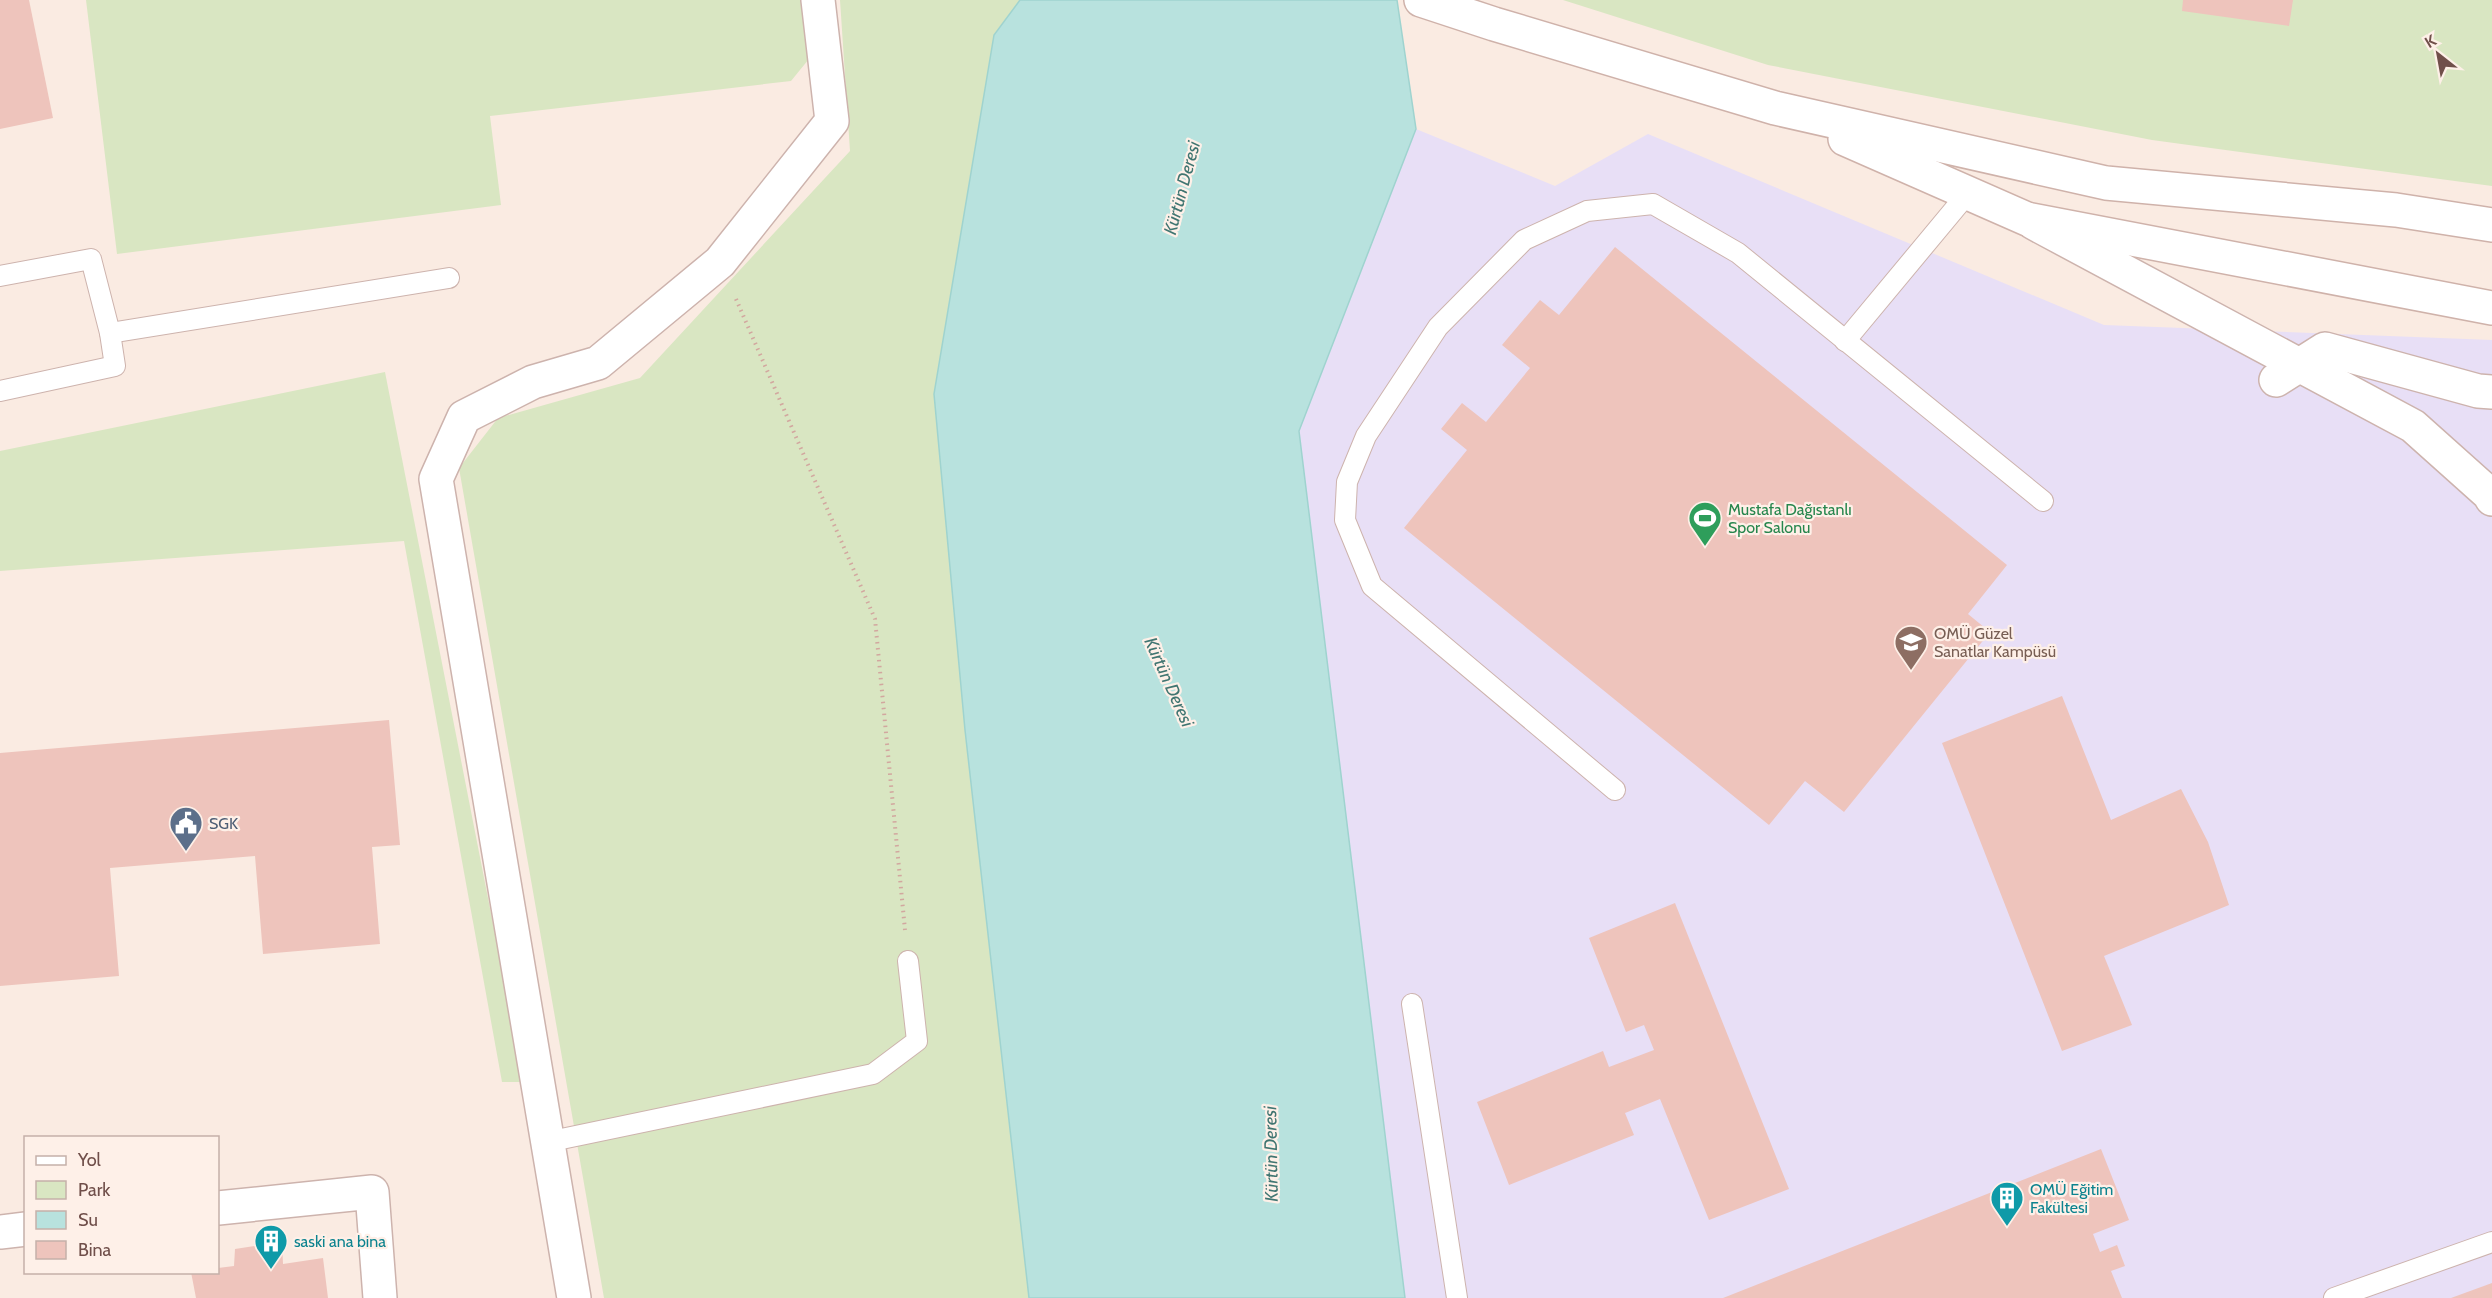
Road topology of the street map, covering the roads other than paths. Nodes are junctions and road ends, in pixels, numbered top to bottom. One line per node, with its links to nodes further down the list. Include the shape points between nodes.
1 (818, 0): 20 (street, via 832,120 720,262 598,363 533,382 464,417 436,479)
2 (1421, 0): 3 (street)
3 (1775, 108): 4 (street); 6 (street, via 2106,183 2396,210)
4 (1968, 194): 5 (street); 11 (lane)
5 (2027, 219): 9 (street); 12 (street)
6 (2492, 225)
7 (0, 276): 10 (lane, via 91,259)
8 (449, 278): 10 (lane)
9 (2492, 308)
10 (110, 333): 13 (lane, via 115,366)
11 (1845, 341): 16 (lane); 17 (lane, via 1738,253 1653,204 1587,212 1524,240 1438,327 1366,436 1347,482 1345,520 1372,586)
12 (2288, 373): 14 (street, via 2325,350); 15 (street, via 2413,426)
13 (0, 392)
14 (2492, 392)
15 (2492, 499)
16 (2043, 501)
17 (1615, 790)
18 (908, 961): 20 (lane, via 917,1041 873,1074)
19 (1412, 1004): 27 (lane)
20 (547, 1142): 26 (street)
21 (219, 1208): 25 (street, via 372,1192)
22 (24, 1229): 23 (street)
23 (0, 1232)
24 (2492, 1242): 28 (lane)
25 (380, 1298)
26 (574, 1298)
27 (1457, 1298)
28 (2334, 1298)

